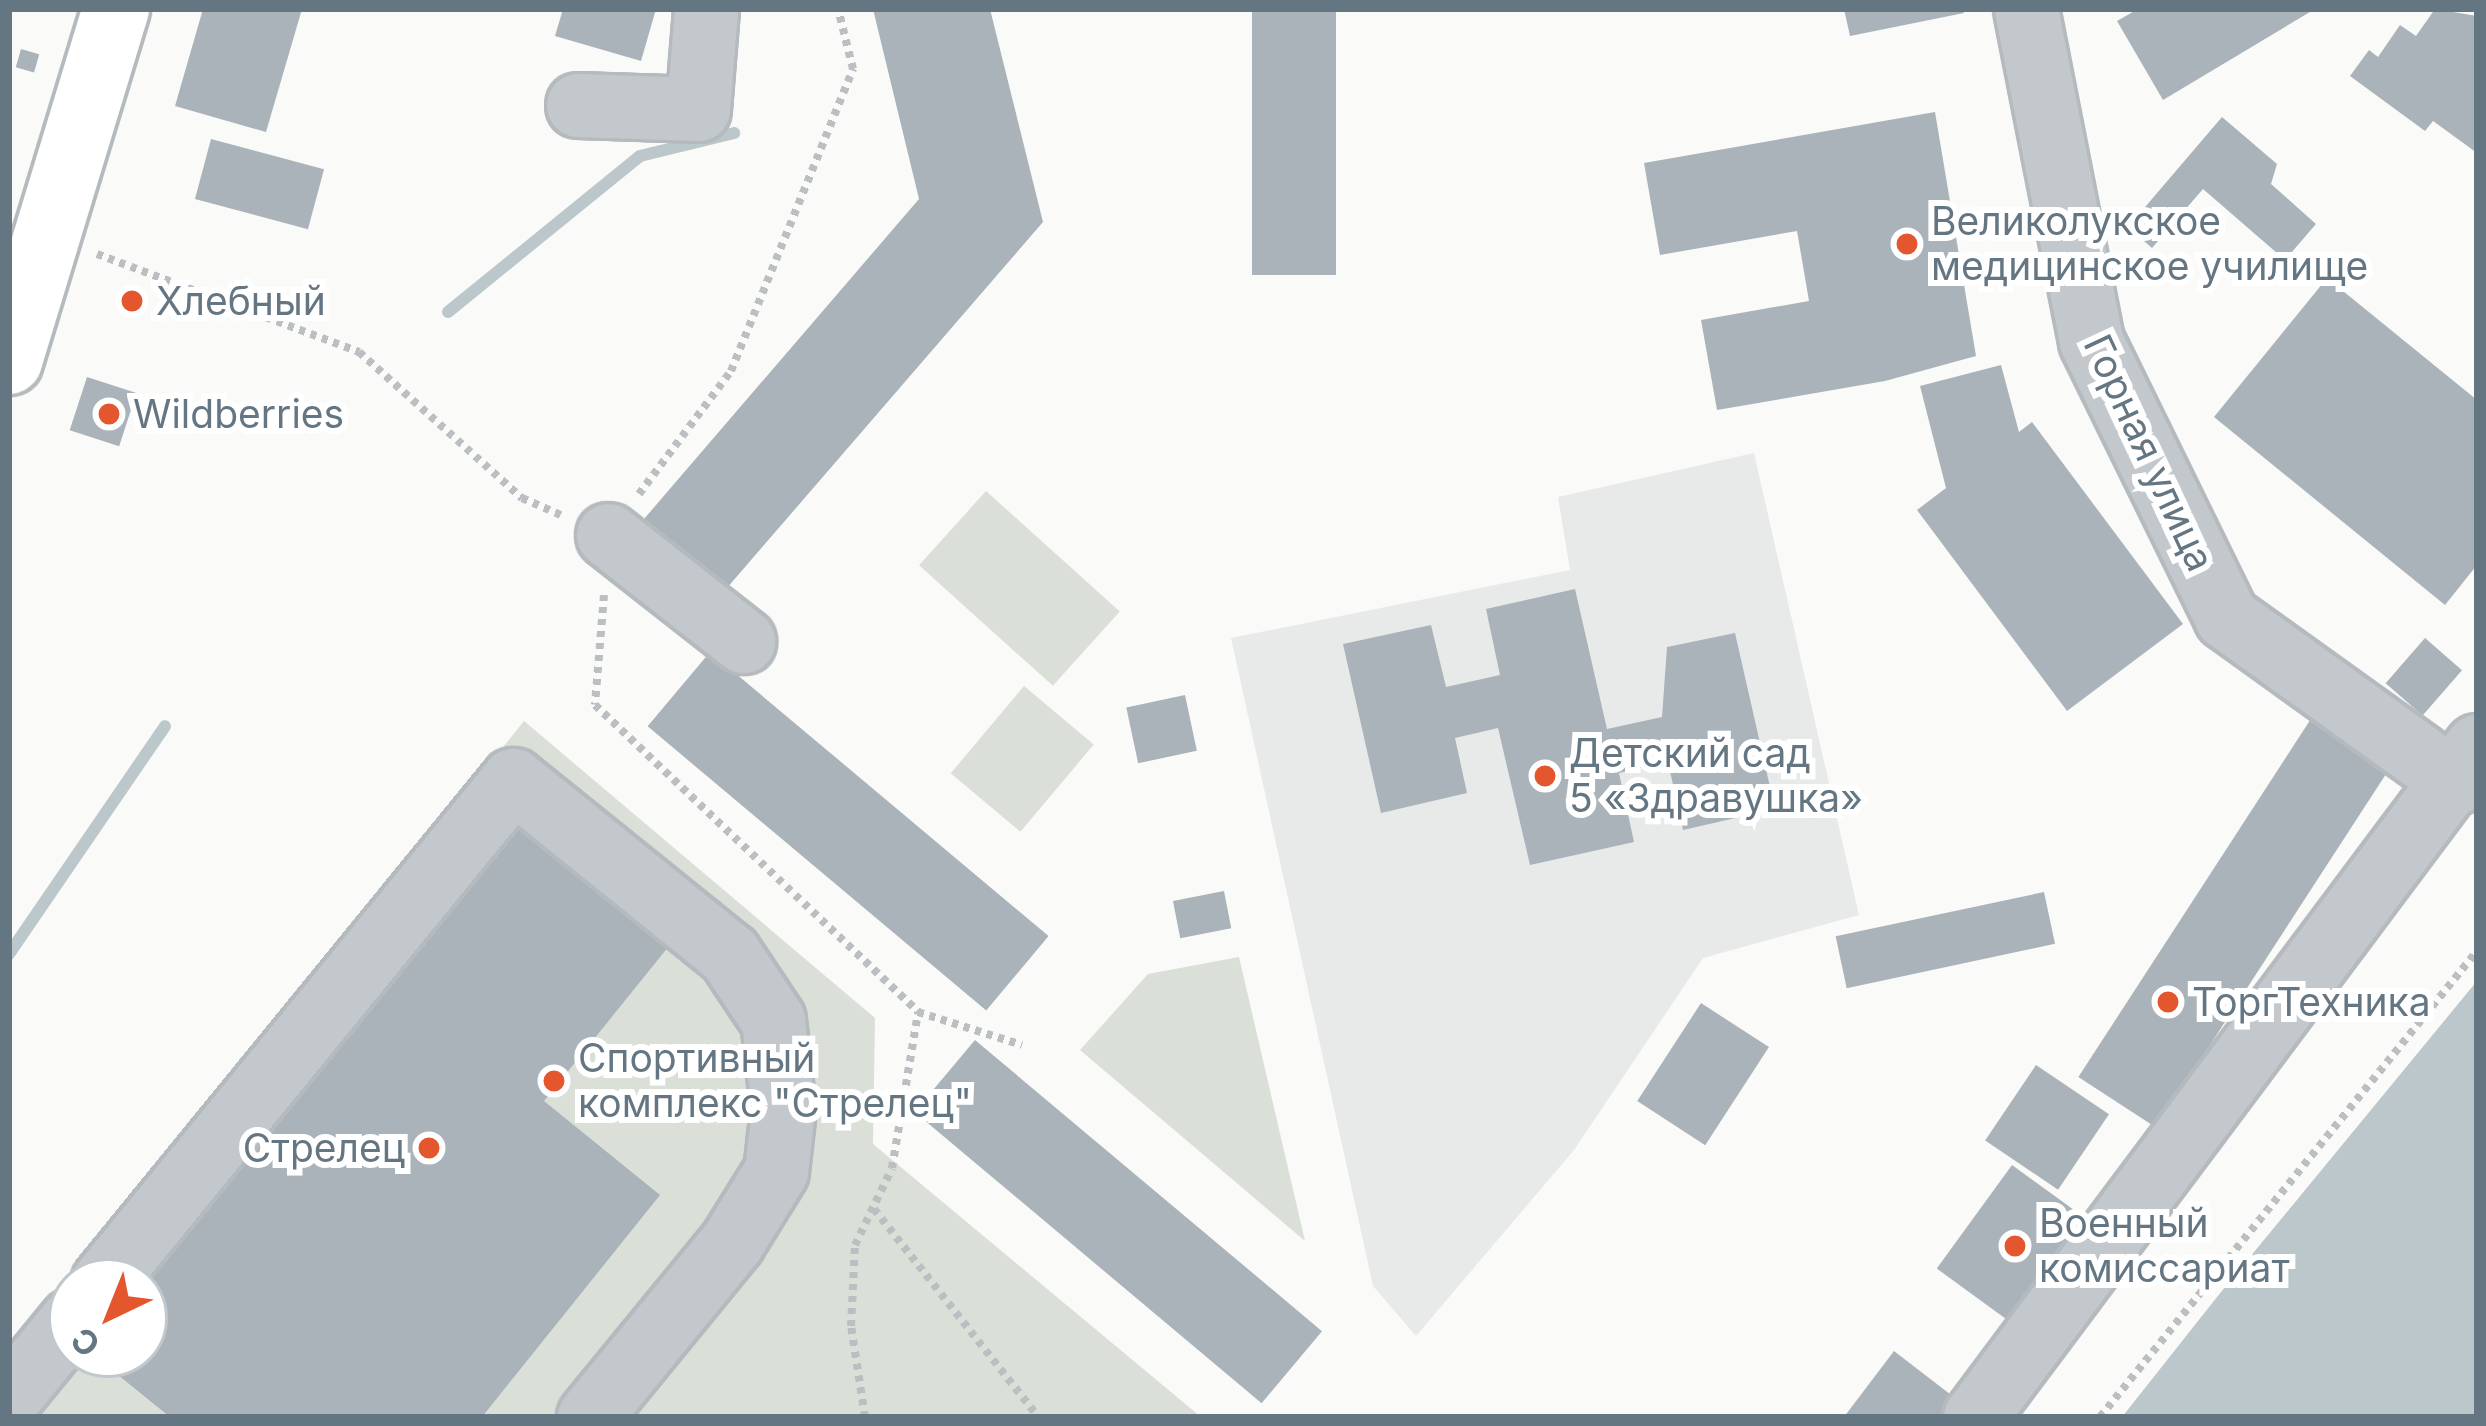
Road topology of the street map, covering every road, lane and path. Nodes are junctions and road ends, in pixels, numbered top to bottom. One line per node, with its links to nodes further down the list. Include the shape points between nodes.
1 (116, 9): 7 (main road)
2 (706, 9): 5 (street, via 698,109)
3 (838, 9): 8 (path, via 854,69 731,371)
4 (2026, 9): 10 (street, Горная улица, via 2091,340 2226,617)
5 (578, 105)
6 (82, 248): 8 (path, via 359,352 522,499)
7 (9, 361)
8 (608, 535): 9 (street); 12 (path, via 595,705)
9 (743, 641)
10 (2467, 764): 23 (street)
11 (2477, 951): 24 (path)
12 (918, 1012): 13 (path); 14 (path, via 892,1168)
13 (1022, 1045)
14 (874, 1209): 21 (path, via 856,1245 851,1326); 22 (path)
15 (123, 1258): 20 (street, via 514,781 729,954 772,1020 778,1065 776,1171 732,1241)
16 (48, 1349): 17 (street)
17 (9, 1397)
18 (9, 1408): 19 (street)
19 (20, 1417)
20 (589, 1417)
21 (865, 1417)
22 (1038, 1417)
23 (1976, 1417)
24 (2099, 1417)

